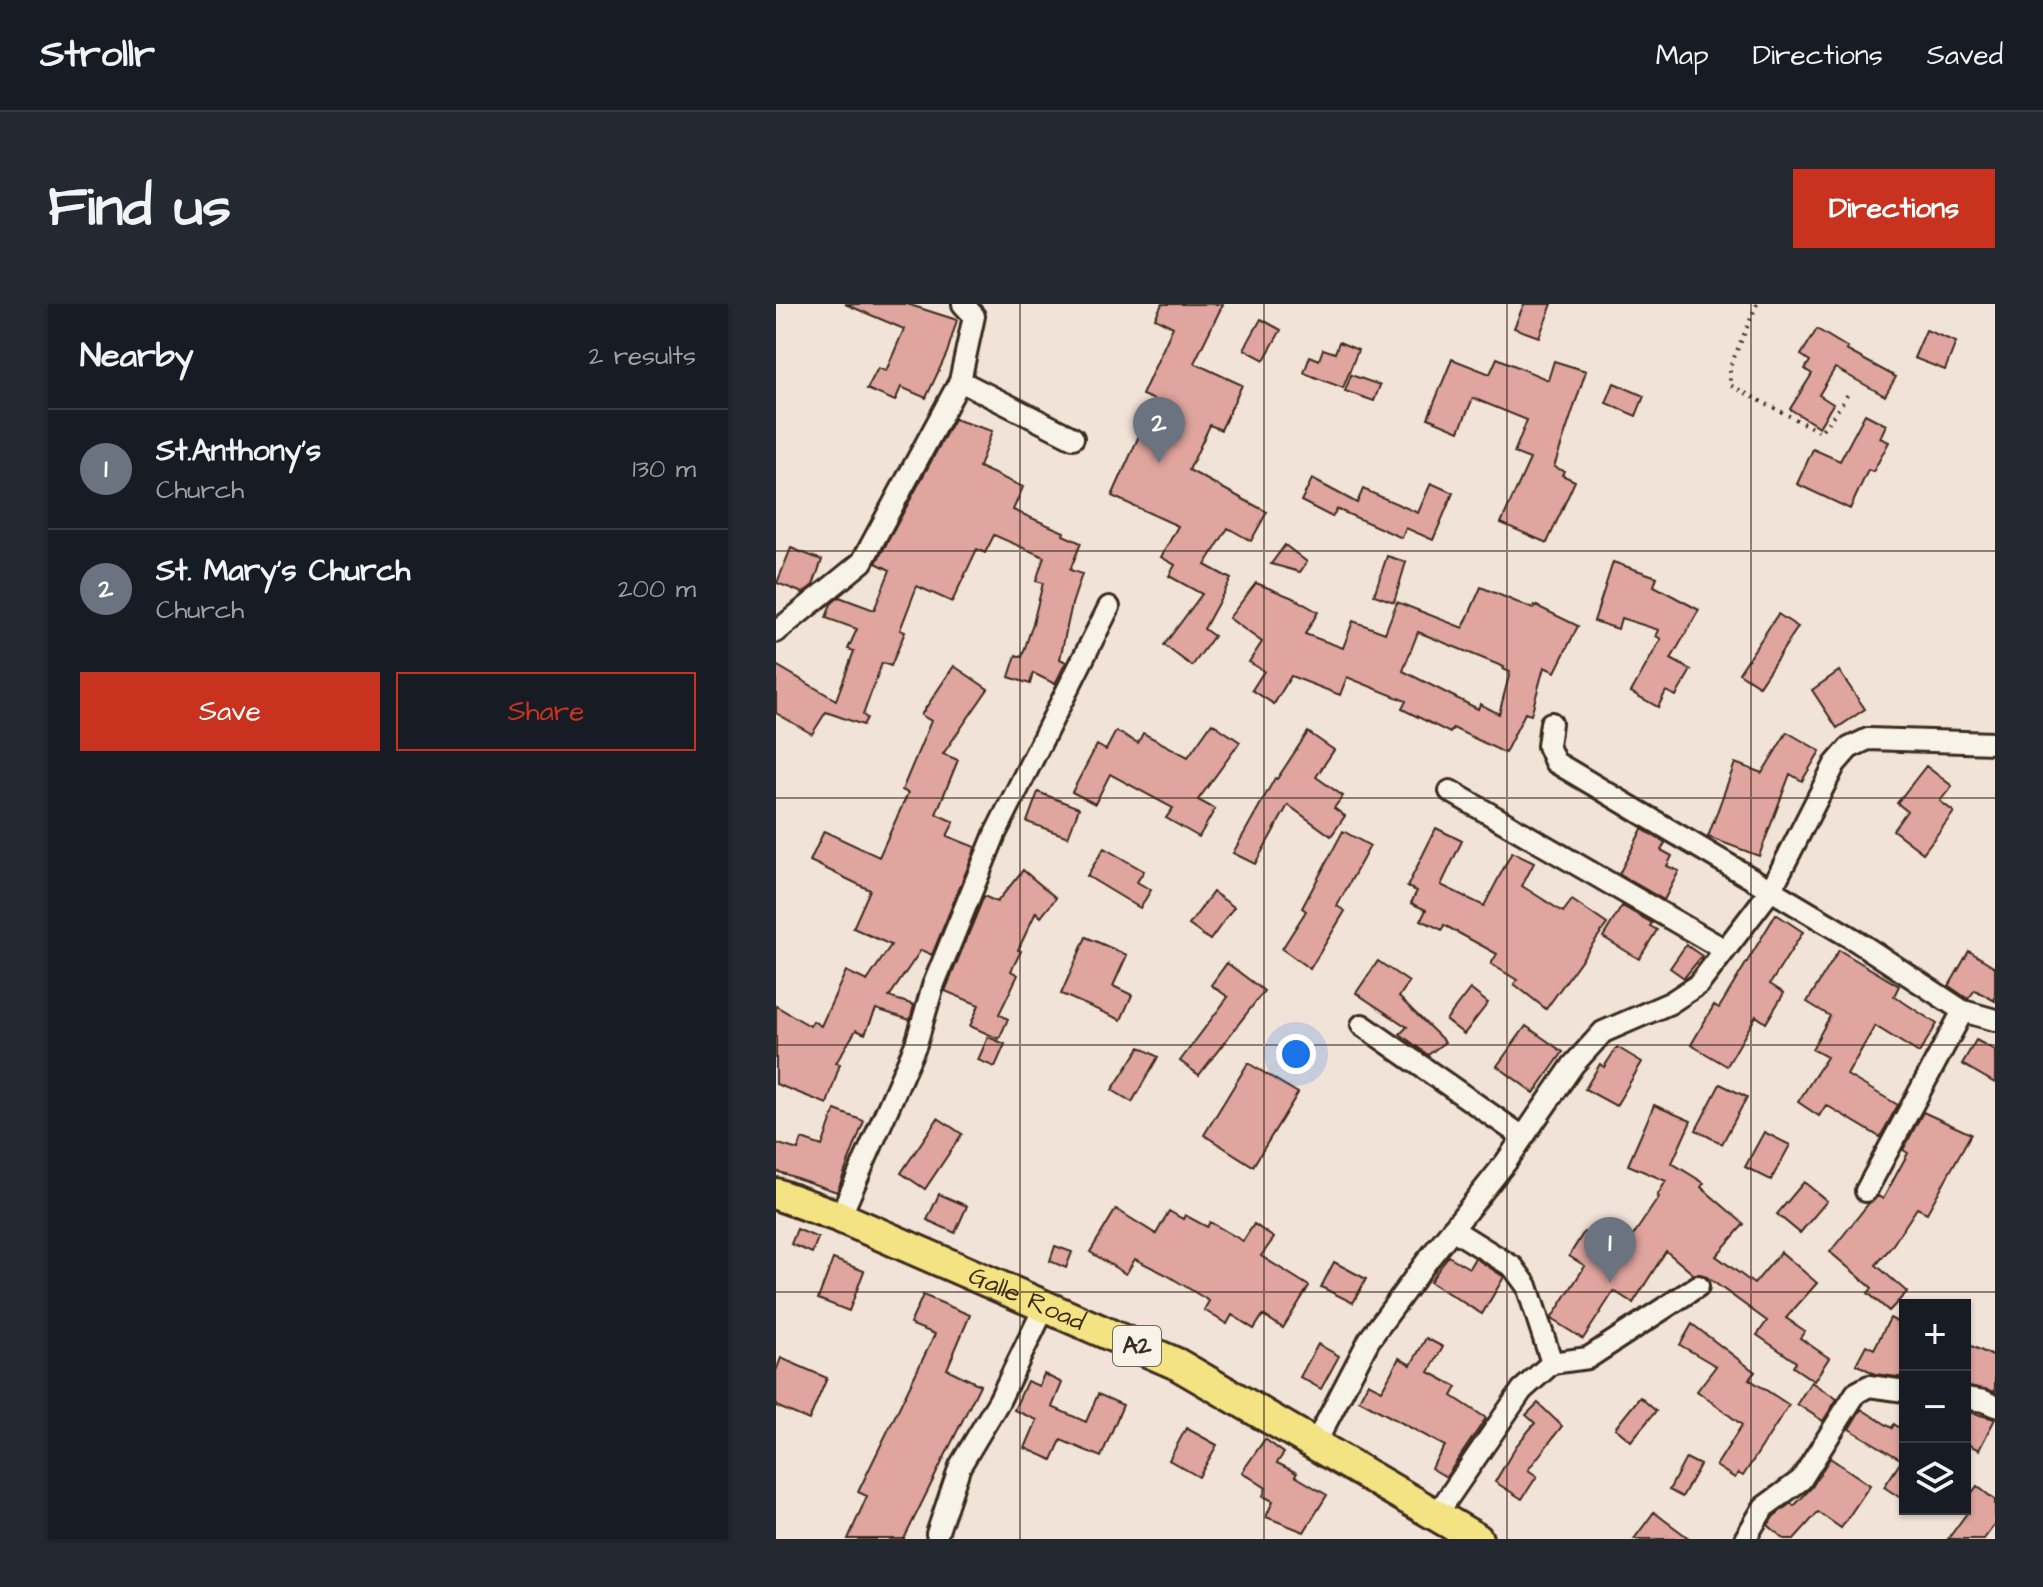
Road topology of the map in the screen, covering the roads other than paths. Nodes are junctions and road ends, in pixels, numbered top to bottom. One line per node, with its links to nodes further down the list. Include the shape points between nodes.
1 (963, 304): 2 (street, via 974,316)
2 (960, 381): 3 (street); 5 (street, via 862,562)
3 (1073, 438)
4 (1109, 607): 17 (street, via 995,834 933,986 916,1044)
5 (776, 632)
6 (1551, 723): 9 (street, via 1548,746 1555,762)
7 (1995, 743): 9 (street, via 1868,739 1849,748 1835,764)
8 (1450, 791): 10 (street)
9 (1771, 890): 10 (street); 11 (street)
10 (1725, 950): 14 (street, via 1699,984 1670,1003 1603,1032)
11 (1963, 1011): 12 (street); 15 (street)
12 (1995, 1020)
13 (1362, 1025): 14 (street)
14 (1523, 1137): 18 (street)
15 (1866, 1191)
16 (776, 1194): 17 (highway, Galle Road / A2)
17 (840, 1217): 20 (highway, Galle Road / A2)
18 (1452, 1229): 21 (street, via 1513,1267 1527,1286); 25 (street, via 1369,1340)
19 (1698, 1286): 21 (street, via 1588,1358)
20 (1045, 1306): 25 (highway, Galle Road / A2, via 1177,1364); 27 (street, via 960,1466)
21 (1552, 1363): 26 (street, via 1522,1390)
22 (1899, 1390): 29 (street, via 1869,1386 1856,1393 1801,1480 1764,1507)
23 (1971, 1399): 24 (street)
24 (1995, 1406)
25 (1315, 1444): 26 (highway, Galle Road / A2)
26 (1437, 1514): 28 (highway, Galle Road / A2)
27 (937, 1534)
28 (1477, 1539)
29 (1745, 1539)

